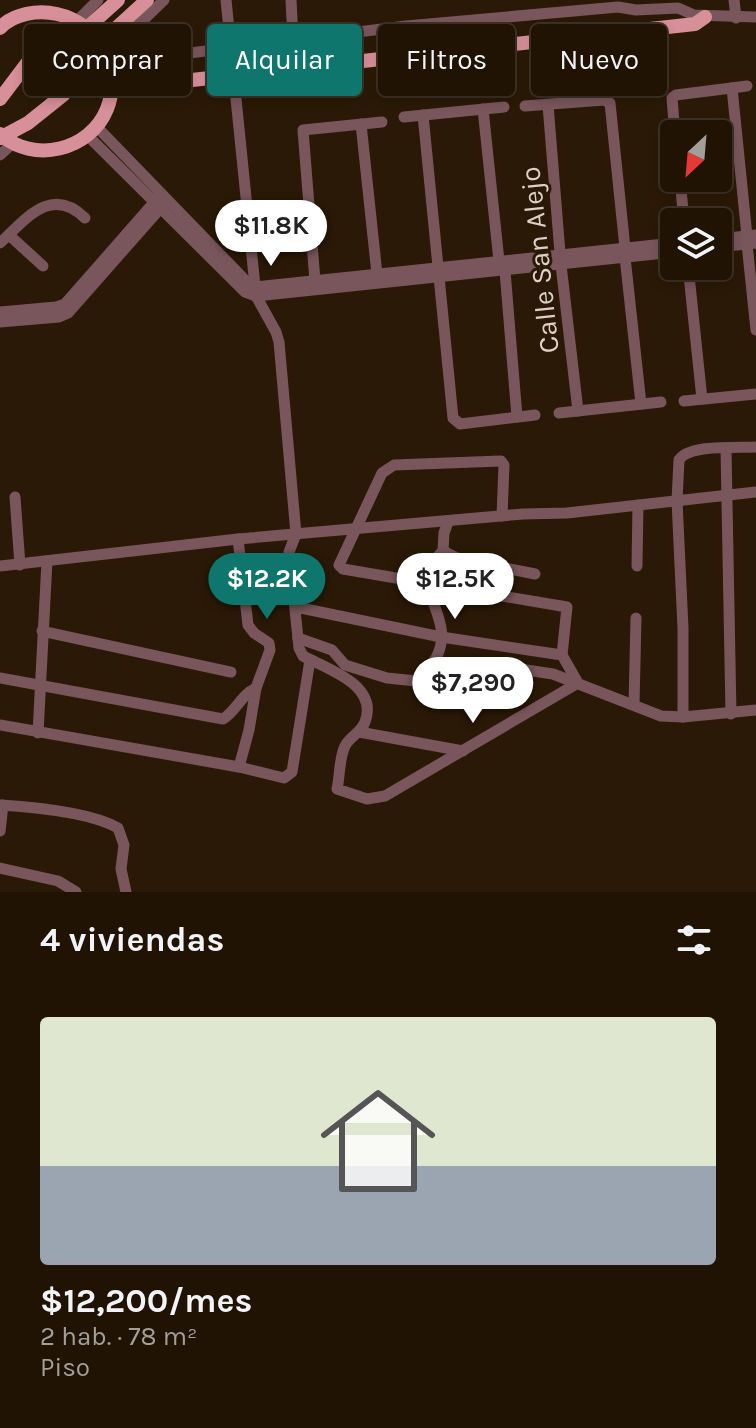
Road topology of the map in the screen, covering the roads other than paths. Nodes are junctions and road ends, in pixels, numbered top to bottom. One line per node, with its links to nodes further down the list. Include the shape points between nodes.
1 (98, 0): 11 (street)
2 (118, 0): 11 (main road)
3 (147, 0): 12 (main road)
4 (164, 0): 13 (street)
5 (226, 0): 14 (street)
6 (291, 0): 15 (street)
7 (734, 0): 9 (street)
8 (756, 17): 9 (street)
9 (736, 18): 10 (street)
10 (698, 19): 17 (street, via 678,8 618,7); 18 (main road)
11 (82, 24): 16 (main road, via 40,11)
12 (128, 24)
13 (138, 24)
14 (229, 24)
15 (292, 24)
16 (0, 28)
17 (362, 31)
18 (362, 57)
19 (24, 67): 25 (main road)
20 (747, 86): 21 (street)
21 (732, 88): 32 (street, via 676,95); 41 (street)
22 (62, 96): 36 (main road)
23 (109, 96): 35 (main road, via 106,111)
24 (237, 96): 53 (street)
25 (0, 99)
26 (548, 105): 27 (street); 45 (street, via 610,103); 46 (street, Calle San Alejo)
27 (525, 106)
28 (504, 107): 29 (street)
29 (483, 109): 30 (street); 48 (street)
30 (423, 115): 31 (street); 49 (street)
31 (404, 117)
32 (674, 120)
33 (382, 122): 34 (street)
34 (361, 124): 50 (street); 52 (street, via 306,128 302,134)
35 (92, 130): 36 (main road, via 68,147 48,152); 38 (street)
36 (4, 138): 37 (street)
37 (0, 155)
38 (161, 201): 53 (street, via 245,292); 54 (street, via 65,304); 55 (street, via 68,313)
39 (85, 218): 40 (street, via 65,204 45,207 29,214)
40 (4, 239): 47 (street)
41 (752, 239): 42 (street); 56 (street)
42 (732, 244)
43 (660, 246): 45 (street)
44 (660, 252): 45 (street)
45 (625, 253): 46 (street); 61 (street)
46 (561, 260): 48 (street); 62 (street, Calle San Alejo)
47 (43, 266)
48 (502, 266): 49 (street); 65 (street)
49 (439, 272): 50 (street); 53 (street); 65 (street, via 453,418 456,423)
50 (377, 274): 52 (street)
51 (689, 280): 58 (street)
52 (315, 281): 53 (street)
53 (255, 292): 76 (street, via 279,342)
54 (0, 312)
55 (0, 322)
56 (756, 330)
57 (756, 394): 58 (street)
58 (702, 399): 59 (street)
59 (684, 401)
60 (661, 402): 61 (street)
61 (641, 404): 62 (street)
62 (578, 411): 63 (street)
63 (559, 413)
64 (535, 415): 65 (street)
65 (517, 417)
66 (756, 447): 67 (street)
67 (726, 449): 69 (street); 71 (street, via 682,455)
68 (756, 492): 69 (street)
69 (728, 494): 71 (street); 100 (street)
70 (15, 497): 80 (street)
71 (677, 501): 72 (street); 101 (street)
72 (638, 505): 73 (street); 82 (street)
73 (502, 516): 74 (street); 75 (street, via 501,461 394,465 382,473)
74 (448, 522): 75 (street); 78 (street)
75 (355, 529): 76 (street); 84 (street, via 339,567)
76 (296, 534): 77 (street); 85 (street, via 289,552)
77 (238, 539): 79 (street); 97 (street, via 248,625 269,646)
78 (443, 551): 83 (street); 84 (street, via 430,569)
79 (47, 561): 80 (street); 87 (street)
80 (20, 565): 81 (street)
81 (0, 566)
82 (637, 566)
83 (535, 574)
84 (429, 585): 88 (street, via 442,622); 90 (street, via 567,607)
85 (296, 607): 88 (street); 89 (street)
86 (636, 618): 98 (street)
87 (42, 631): 92 (street); 96 (street)
88 (441, 637): 90 (street); 94 (street, via 438,655)
89 (298, 638): 91 (street, via 300,652); 94 (street, via 332,650 351,668)
90 (562, 655): 95 (street)
91 (310, 660): 103 (street, via 361,688 367,718); 106 (street, via 292,772 279,778)
92 (231, 672)
93 (0, 678): 96 (street)
94 (415, 681): 95 (street, via 475,687 535,670)
95 (578, 683): 98 (street); 105 (street)
96 (41, 685): 97 (street, via 223,719); 104 (street)
97 (256, 688): 106 (street)
98 (634, 705): 101 (street, via 661,716)
99 (756, 710): 100 (street)
100 (731, 714): 101 (street)
101 (683, 717)
102 (0, 725): 104 (street)
103 (359, 732): 105 (street); 105 (street, via 346,744 337,789 367,799 385,796)
104 (38, 733): 106 (street)
105 (463, 751)
106 (239, 767)
107 (1, 805): 108 (street); 111 (street, via 32,806 118,828)
108 (0, 831)
109 (0, 868): 110 (street, via 58,881)
110 (76, 892)
111 (126, 892)

